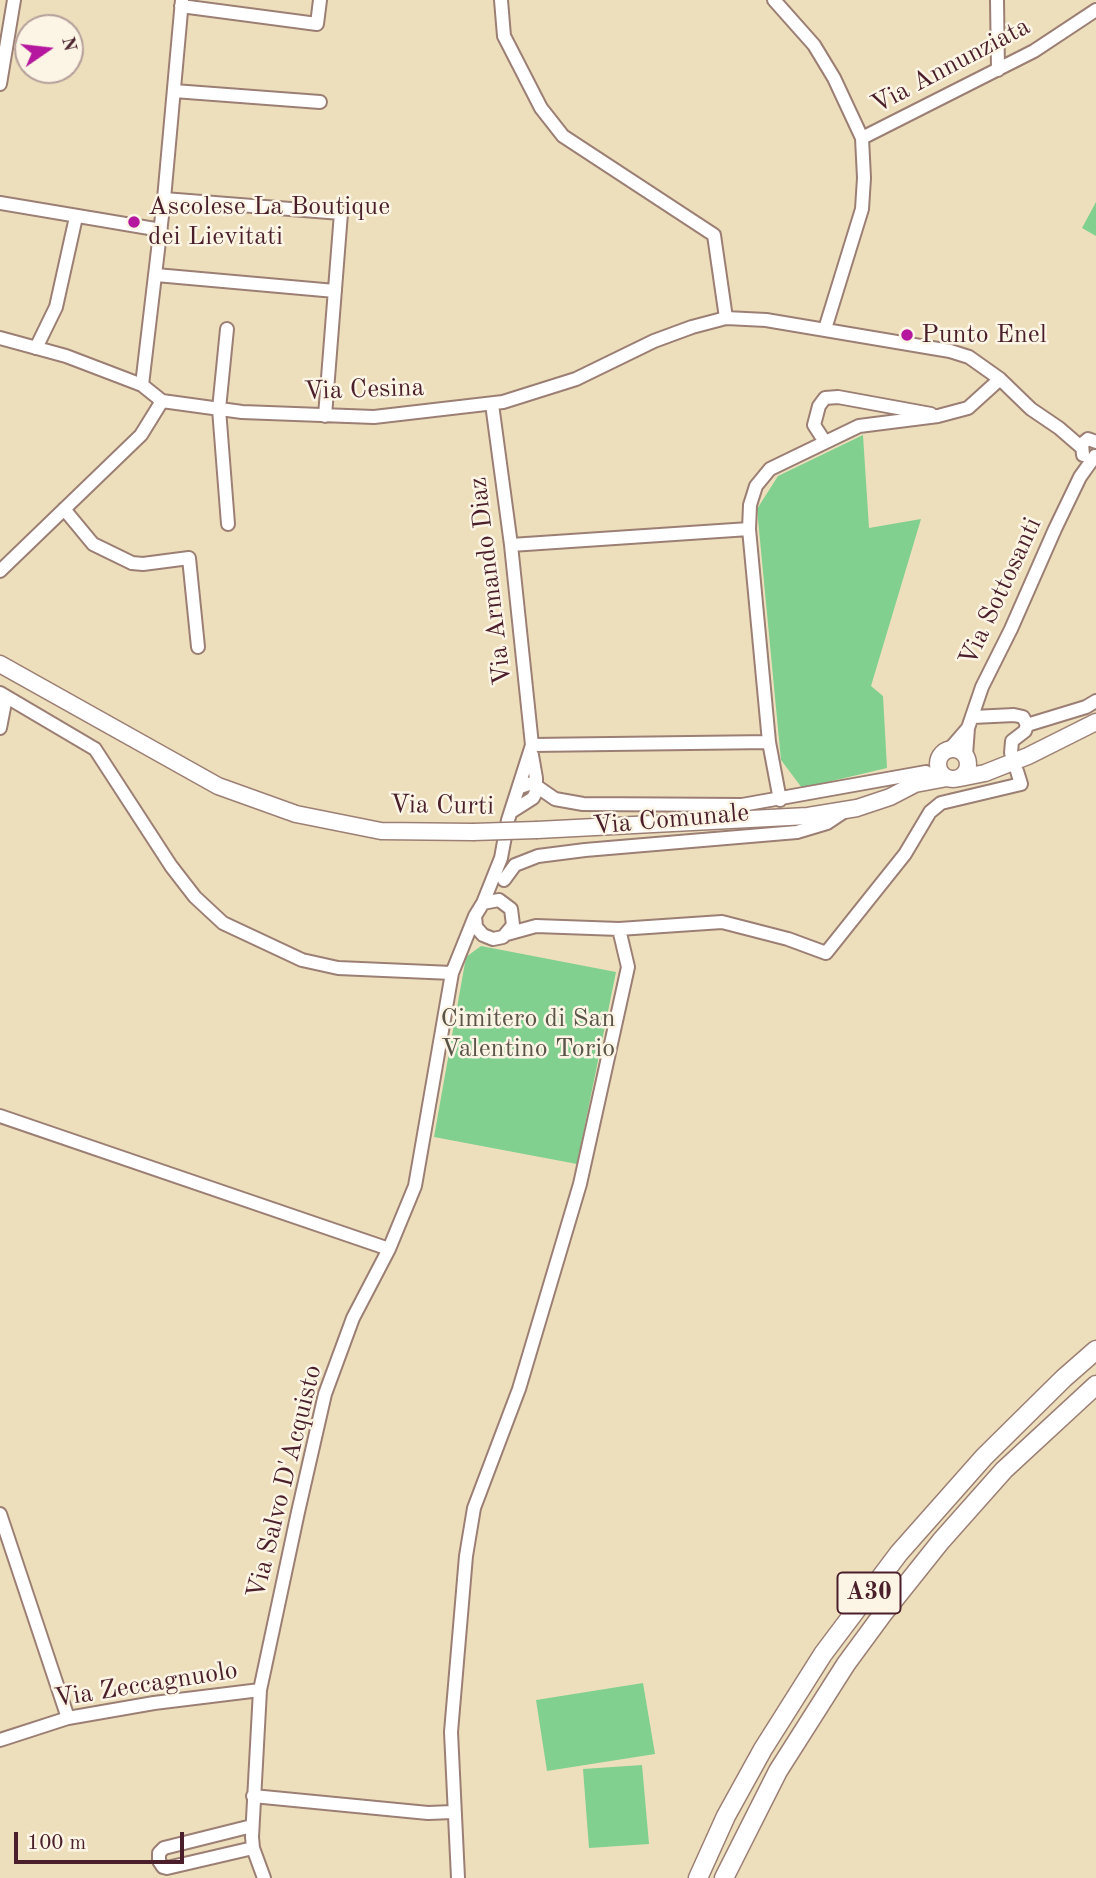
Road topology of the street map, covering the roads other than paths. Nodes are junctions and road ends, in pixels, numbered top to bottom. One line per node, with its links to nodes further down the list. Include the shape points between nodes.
1 (14, 0): 11 (street)
2 (246, 0): 9 (street)
3 (320, 0): 9 (street, via 317,24)
4 (501, 0): 21 (street, via 504,36 541,108 563,135 714,236)
5 (774, 0): 14 (street, via 814,45)
6 (996, 0): 10 (street)
7 (182, 3): 9 (street); 12 (street)
8 (1096, 10): 10 (street, Via Annunziata)
9 (244, 15)
10 (998, 70): 14 (street, Via Annunziata)
11 (0, 84)
12 (174, 91): 13 (street); 15 (street)
13 (320, 102)
14 (862, 138): 23 (street, via 862,209)
15 (164, 200): 18 (street); 20 (street, via 341,212)
16 (0, 202): 17 (street)
17 (76, 217): 18 (street); 25 (street, via 56,307)
18 (160, 230): 19 (street)
19 (156, 275): 20 (street); 27 (street)
20 (335, 291): 31 (street)
21 (726, 318): 23 (street, Via Cesina); 29 (street, Via Cesina, via 677,332 576,379)
22 (227, 329): 30 (street)
23 (825, 329): 26 (street, Via Cesina, via 950,351 969,357)
24 (0, 338): 25 (street)
25 (36, 348): 27 (street)
26 (1000, 379): 32 (street, via 968,408); 34 (street, Via Cesina, via 1031,409)
27 (142, 385): 28 (street)
28 (162, 401): 30 (street, Via Cesina); 37 (street, via 141,435)
29 (492, 404): 31 (street, Via Cesina, via 374,417); 40 (street, Via Armando Diaz)
30 (219, 409): 31 (street, Via Cesina); 38 (street)
31 (325, 415)
32 (938, 415): 33 (street, via 859,426); 33 (street, via 825,398 814,425)
33 (825, 442): 39 (street, via 770,469 756,486)
34 (1089, 443): 35 (street, Via Cesina, via 1087,457); 36 (street, Via Sottosanti)
35 (1096, 456): 36 (street, Via Sottosanti)
36 (1080, 477): 46 (street, Via Sottosanti)
37 (64, 509): 41 (street); 42 (street, via 93,544 132,563 189,558)
38 (229, 524)
39 (750, 528): 40 (street); 50 (street)
40 (512, 545): 51 (street, Via Armando Diaz)
41 (0, 571)
42 (198, 647)
43 (0, 664): 62 (main road, Via Curti, bridge, via 218,786 296,814 381,831 537,830 757,820)
44 (3, 695): 49 (street); 74 (street, via 95,749 171,866 223,923 302,960 338,968)
45 (1096, 701): 48 (street)
46 (970, 722): 48 (street, via 1014,715); 53 (street, Via Sottosanti); 54 (street, Via Sottosanti)
47 (1096, 722): 55 (main road, Via Curti)
48 (1027, 724): 52 (street, via 1012,741)
49 (0, 728)
50 (769, 742): 51 (street); 61 (street)
51 (531, 749): 59 (street, Via Armando Diaz); 60 (street, Via Armando Diaz)
52 (1012, 753)
53 (944, 754): 54 (main road, via 958,750); 57 (main road, Via Curti); 58 (main road, via 939,768)
54 (967, 757): 55 (main road); 58 (main road, via 968,768)
55 (994, 769): 58 (main road, Via Curti)
56 (1017, 771): 70 (street, via 1021,785 941,803 930,812 905,854 826,953 722,922)
57 (921, 778): 58 (main road, Via Curti); 61 (street, Via Curti); 62 (main road, Via Curti, via 872,804)
58 (953, 778)
59 (536, 785): 60 (street, Via Curti); 61 (street, Via Curti, via 555,799 605,806 742,805); 63 (street, via 533,798)
60 (520, 787): 63 (street, Via Armando Diaz)
61 (780, 800)
62 (846, 811): 65 (street, Via Comunale, via 827,823 797,832 538,856 515,865)
63 (511, 812): 64 (street, Via Armando Diaz)
64 (501, 858): 65 (street); 66 (street)
65 (504, 880): 67 (street)
66 (483, 903): 67 (street, via 493,899); 68 (street)
67 (511, 910): 69 (street); 71 (street, via 513,925)
68 (475, 916): 72 (street, via 476,927); 73 (street, Via Salvo D'Acquisto)
69 (536, 926): 70 (street); 71 (street)
70 (619, 929): 84 (street, via 628,967 580,1184 519,1390 474,1508 451,1732)
71 (508, 934): 72 (street)
72 (488, 937): 73 (street)
73 (462, 947): 74 (street, Via Salvo D'Acquisto)
74 (452, 973): 76 (street, Via Salvo D'Acquisto, via 415,1185)
75 (0, 1116): 76 (street)
76 (389, 1249): 80 (street, Via Salvo D'Acquisto, via 353,1318 325,1394)
77 (1096, 1350): 89 (highway, A30, via 984,1457 891,1563 823,1654 763,1749)
78 (1096, 1385): 90 (highway, A30, via 1004,1471 882,1615 778,1771)
79 (0, 1514): 81 (street)
80 (260, 1690): 81 (street, Via Zeccagnuolo); 83 (street, Via Salvo D'Acquisto)
81 (68, 1718): 82 (street, Via Zeccagnuolo)
82 (0, 1740)
83 (253, 1796): 84 (street); 85 (street, Via Salvo D'Acquisto)
84 (453, 1812): 88 (street)
85 (252, 1826): 86 (street, Via Salvo D'Acquisto); 86 (street, via 164,1848 159,1861 167,1868)
86 (253, 1849): 87 (street, Via Salvo D'Acquisto)
87 (264, 1878)
88 (458, 1878)
89 (698, 1878)
90 (724, 1878)

